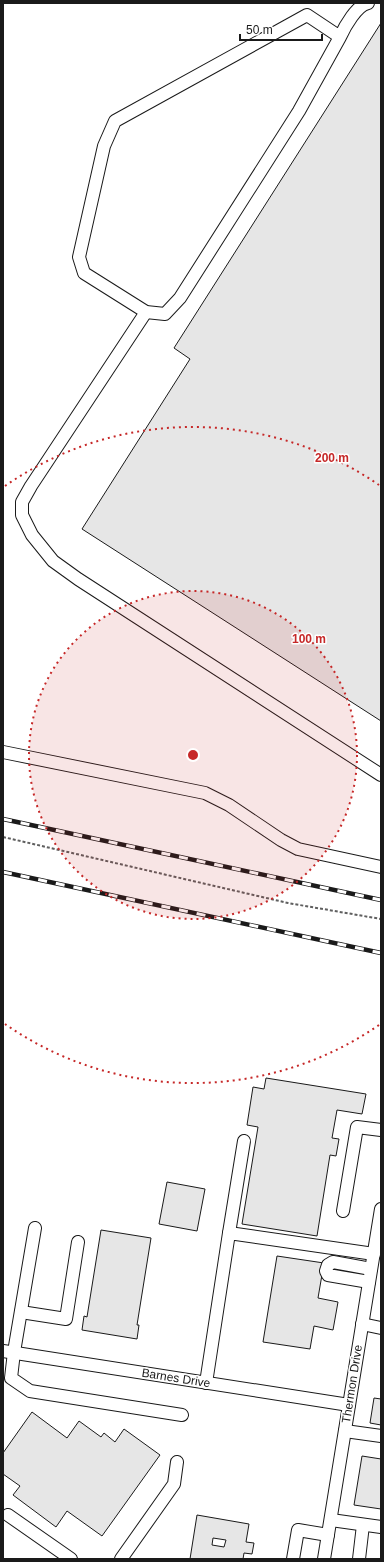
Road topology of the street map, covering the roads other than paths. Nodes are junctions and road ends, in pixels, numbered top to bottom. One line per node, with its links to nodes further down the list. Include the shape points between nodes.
1 (368, 3): 2 (street, via 363,4 346,24)
2 (340, 37): 3 (street, via 299,111 180,298 165,314); 3 (street, via 307,15 115,120 104,146 80,257 84,273)
3 (146, 312): 5 (street, via 31,486 22,502 22,516 32,535 53,561)
4 (3, 752): 6 (street, via 205,793 229,805 298,849)
5 (381, 775)
6 (381, 867)
7 (381, 1130): 10 (street, via 357,1128)
8 (244, 1141): 13 (street)
9 (381, 1208): 12 (street, Thermon Drive)
10 (343, 1211)
11 (35, 1228): 18 (street)
12 (379, 1230): 15 (street, Thermon Drive)
13 (229, 1233): 15 (street); 22 (street)
14 (78, 1242): 18 (street, via 66,1319)
15 (374, 1254): 16 (street, Thermon Drive)
16 (371, 1269): 17 (street, Thermon Drive); 17 (street, via 333,1262 328,1265 326,1271 328,1275)
17 (369, 1282): 19 (street, Thermon Drive)
18 (21, 1312): 21 (street)
19 (362, 1324): 20 (street); 23 (street, Thermon Drive)
20 (381, 1328)
21 (8, 1351): 22 (street, Barnes Drive); 24 (street, via 11,1378 30,1392)
22 (206, 1383): 23 (street, Barnes Drive)
23 (349, 1405): 25 (street, Thermon Drive)
24 (182, 1415)
25 (345, 1431): 26 (street); 29 (street, Thermon Drive)
26 (381, 1436)
27 (177, 1462): 34 (street, via 174,1484)
28 (8, 1515): 33 (street)
29 (331, 1520): 30 (street); 32 (street, Thermon Drive)
30 (363, 1525): 31 (street); 37 (street)
31 (381, 1527)
32 (328, 1535): 35 (street, via 298,1530); 36 (street, Thermon Drive)
33 (71, 1559)
34 (121, 1559)
35 (293, 1559)
36 (324, 1559)
37 (359, 1559)

